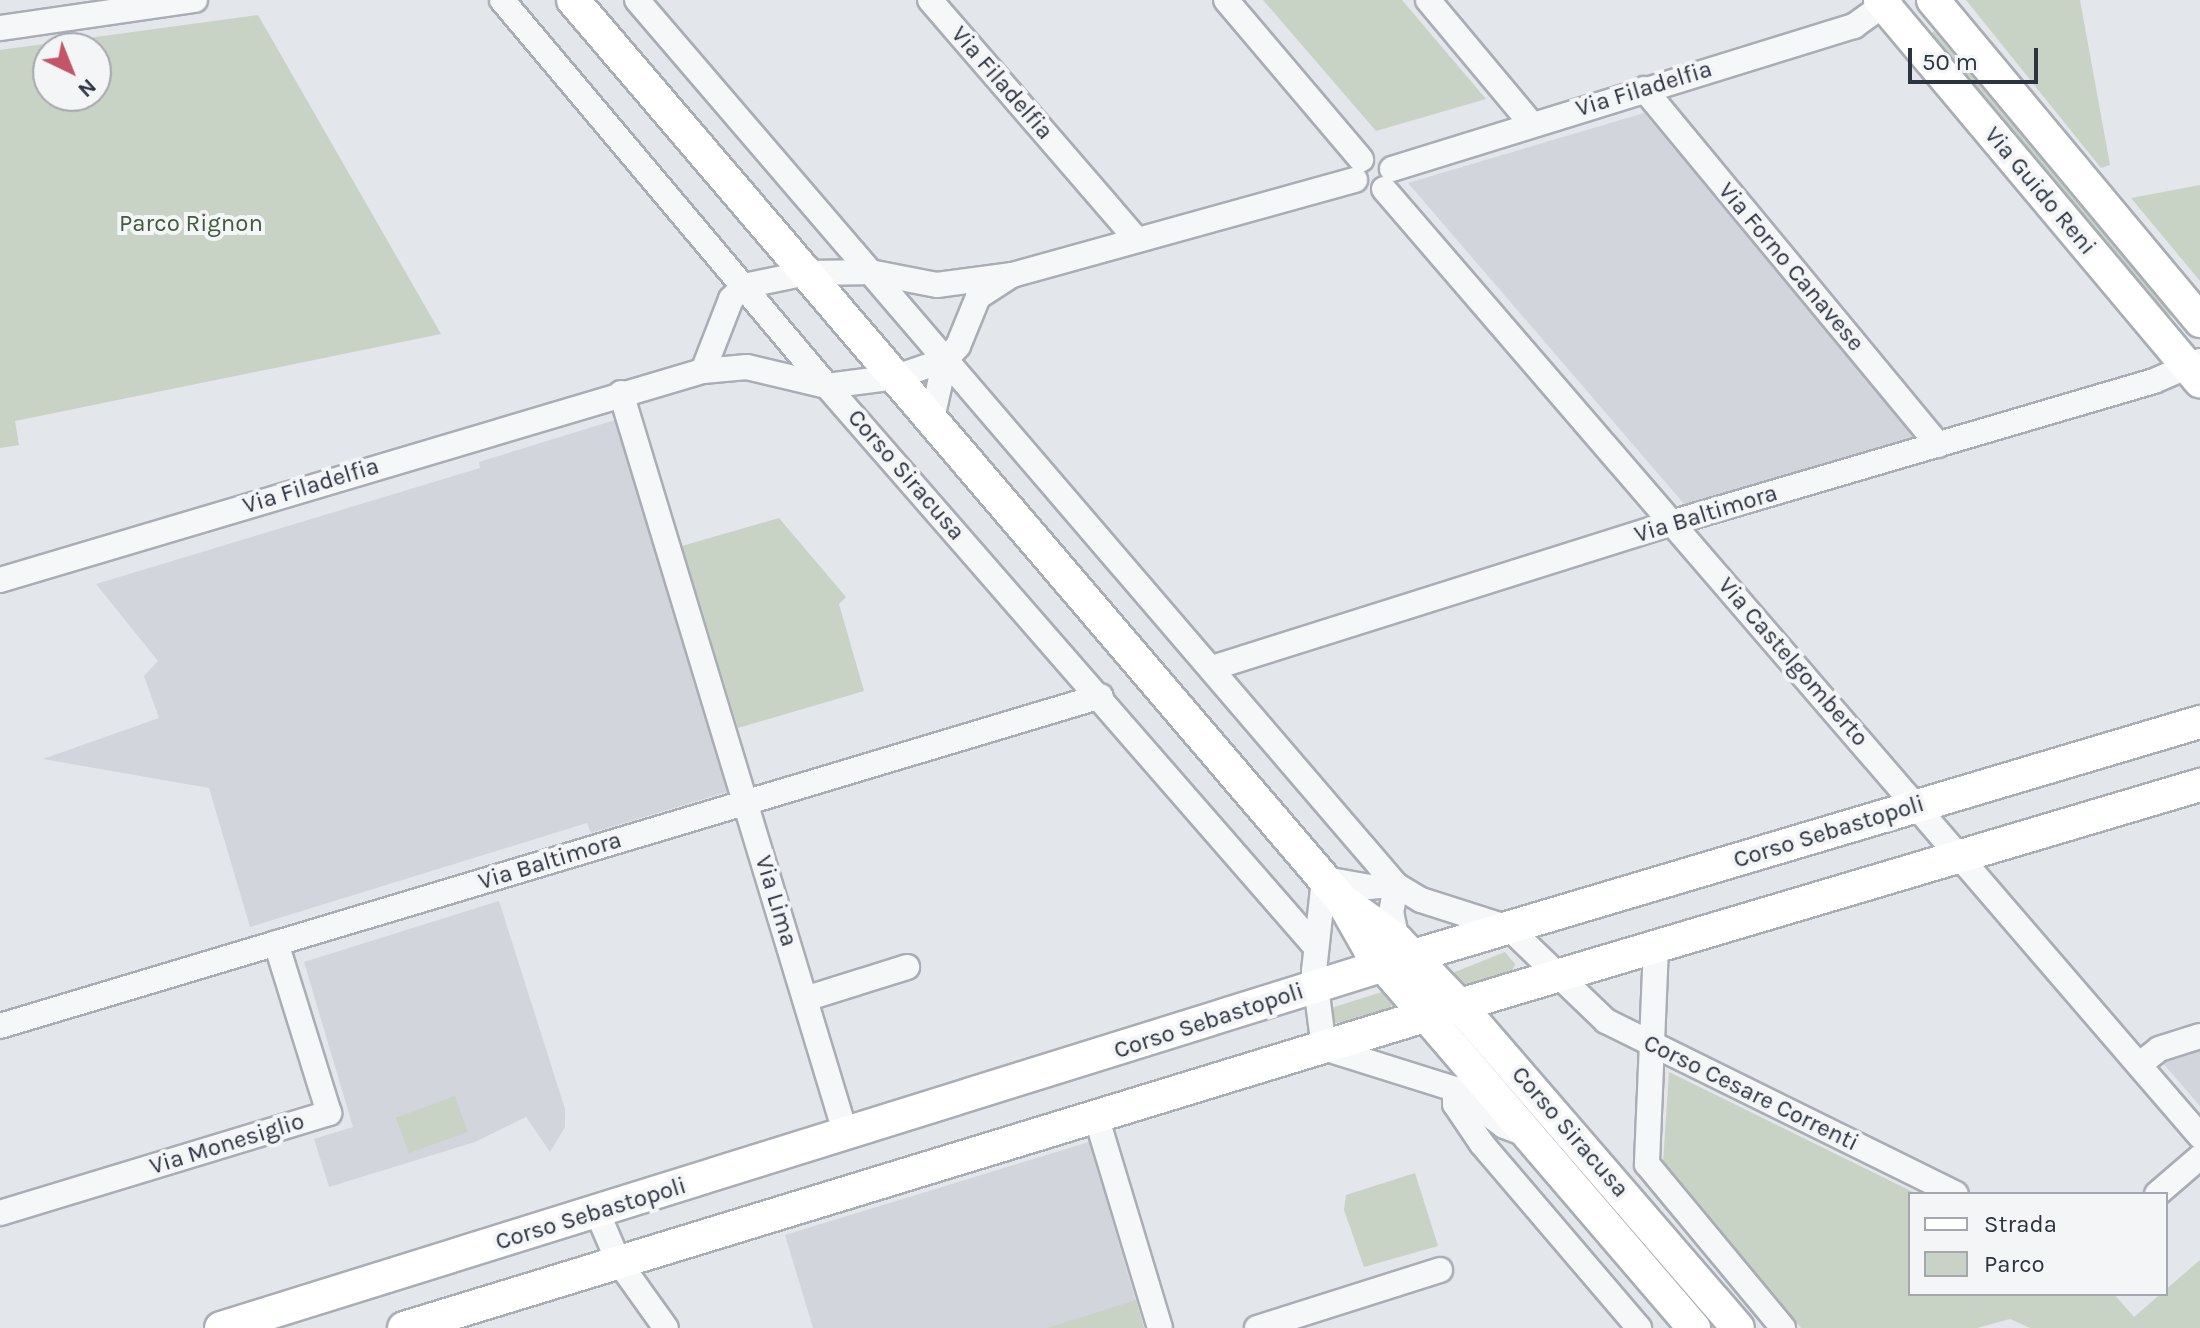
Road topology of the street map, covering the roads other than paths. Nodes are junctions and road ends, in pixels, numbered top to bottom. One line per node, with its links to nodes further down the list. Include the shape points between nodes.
1 (195, 0): 10 (street)
2 (502, 0): 19 (street, Corso Siracusa)
3 (573, 0): 17 (main road, Corso Siracusa)
4 (637, 0): 16 (street)
5 (930, 0): 15 (street, Via Filadelfia)
6 (1226, 0): 13 (street)
7 (1428, 0): 12 (street)
8 (1933, 0): 20 (main road, Via Guido Reni)
9 (1885, 2): 11 (street, Via Filadelfia, via 1854,26); 22 (main road, Via Guido Reni)
10 (0, 28)
11 (1644, 89): 12 (street, Via Filadelfia); 28 (street, Via Forno Canavese)
12 (1531, 123): 14 (street, Via Filadelfia)
13 (1358, 169): 14 (street, via 1369,192); 14 (street, via 1381,156); 15 (street)
14 (1388, 179): 29 (street, Via Castelgomberto)
15 (1137, 240): 18 (street)
16 (870, 272): 17 (street); 18 (street, via 937,285); 21 (street)
17 (807, 273): 19 (street); 24 (main road, Corso Siracusa)
18 (1012, 275): 21 (street, via 978,297 958,346)
19 (744, 286): 23 (street, via 731,299); 25 (street, Corso Siracusa)
20 (2200, 321)
21 (945, 360): 24 (street, Via Filadelfia); 27 (street); 31 (street)
22 (2196, 369): 28 (street, Via Baltimora)
23 (703, 371): 25 (street, Via Filadelfia, via 747,367); 26 (street, Via Filadelfia)
24 (896, 377): 25 (street, Via Filadelfia); 27 (main road, Corso Siracusa)
25 (827, 386): 32 (street, Corso Siracusa)
26 (621, 393): 30 (street, Via Filadelfia); 35 (street)
27 (932, 419): 39 (main road, Corso Siracusa)
28 (1939, 445): 29 (street, Via Baltimora)
29 (1674, 522): 31 (street, Via Baltimora); 36 (street, Via Castelgomberto)
30 (0, 580)
31 (1212, 668): 38 (street)
32 (1101, 696): 35 (street, Via Baltimora); 42 (street, Corso Siracusa)
33 (2200, 722): 36 (main road, Corso Sebastopoli)
34 (2200, 785): 37 (main road)
35 (746, 802): 41 (street, Via Baltimora); 48 (street, Via Lima)
36 (1917, 805): 37 (street, Via Castelgomberto); 40 (main road, Corso Sebastopoli)
37 (1962, 857): 43 (main road); 55 (street, Via Castelgomberto)
38 (1396, 885): 39 (street); 40 (street, via 1421,900); 44 (street, via 1391,912)
39 (1333, 889): 42 (street); 44 (main road, Corso Siracusa)
40 (1509, 928): 44 (main road, Corso Sebastopoli); 46 (street)
41 (276, 943): 51 (street, Via Baltimora); 64 (street, Via Monesiglio, via 329,1113)
42 (1314, 945): 47 (street)
43 (1656, 947): 46 (main road); 53 (street, Corso Siracusa)
44 (1397, 954): 47 (main road, Corso Sebastopoli); 49 (main road, Corso Siracusa); 50 (main road, Corso Siracusa)
45 (907, 967): 48 (street)
46 (1557, 976): 49 (main road); 53 (street, Corso Cesare Correnti, via 1606,1021)
47 (1314, 987): 54 (street); 59 (main road, Corso Sebastopoli)
48 (805, 999): 59 (street, Via Lima)
49 (1460, 1006): 50 (main road); 75 (main road, Corso Siracusa)
50 (1426, 1016): 54 (main road); 58 (main road, Corso Siracusa)
51 (0, 1026)
52 (2200, 1036): 55 (street, via 2159,1049)
53 (1650, 1044): 62 (street, Corso Cesare Correnti); 76 (street, Corso Siracusa, via 1647,1164)
54 (1324, 1048): 56 (street, Corso Siracusa); 57 (main road)
55 (2140, 1064): 60 (street, Via Castelgomberto)
56 (1455, 1089): 58 (street, Corso Siracusa, via 1504,1126); 73 (street, via 1455,1104 1482,1144)
57 (1096, 1116): 66 (main road); 71 (street)
58 (1529, 1134): 74 (main road, Corso Siracusa)
59 (846, 1135): 65 (main road, Corso Sebastopoli)
60 (2200, 1136)
61 (2200, 1157): 63 (street)
62 (1952, 1192)
63 (2159, 1192)
64 (0, 1213)
65 (598, 1214): 66 (street); 68 (main road, Corso Sebastopoli)
66 (618, 1261): 69 (main road); 70 (street)
67 (1440, 1270): 72 (street)
68 (221, 1328)
69 (404, 1328)
70 (666, 1328)
71 (1160, 1328)
72 (1257, 1328)
73 (1639, 1328)
74 (1694, 1328)
75 (1738, 1328)
76 (1783, 1328)

